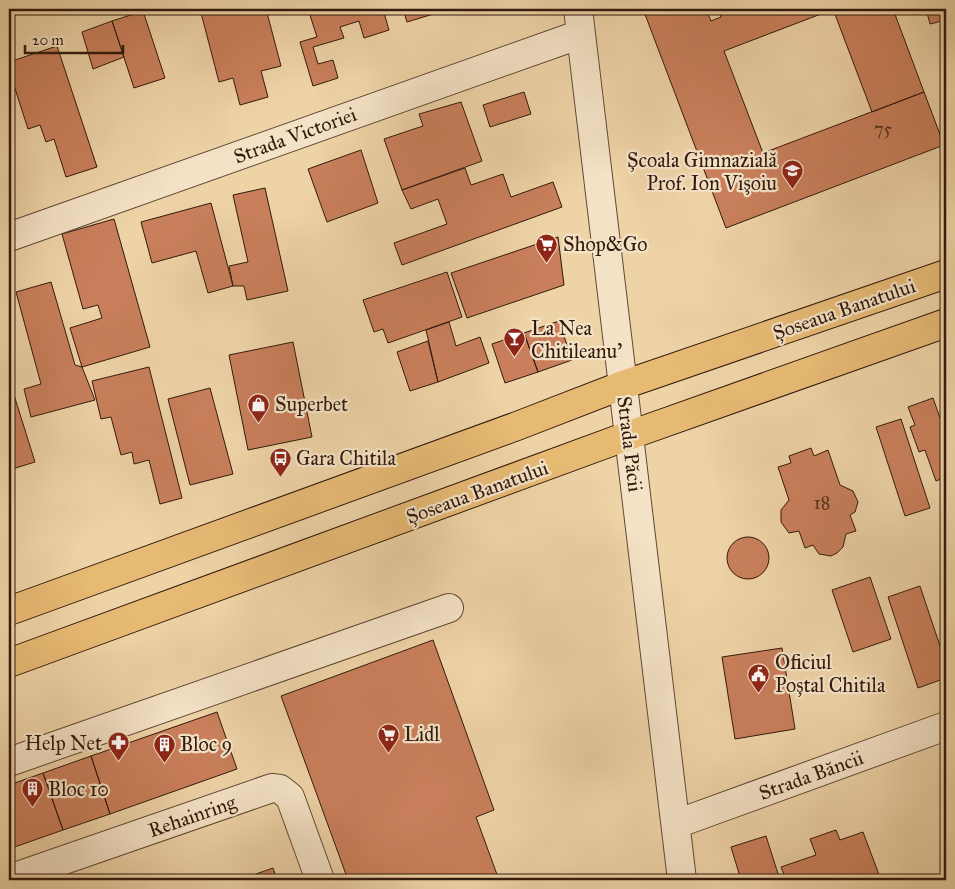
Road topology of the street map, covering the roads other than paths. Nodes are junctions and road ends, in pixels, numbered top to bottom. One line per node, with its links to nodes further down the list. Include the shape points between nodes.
1 (579, 21): 2 (street, Strada Victoriei); 5 (street, Strada Păcii)
2 (9, 237)
3 (946, 274): 5 (main road, Șoseaua Banatului)
4 (946, 323): 6 (main road, Șoseaua Banatului)
5 (623, 385): 6 (street, Strada Păcii); 8 (main road, Șoseaua Banatului)
6 (630, 435): 9 (main road, Șoseaua Banatului); 12 (street, Strada Păcii)
7 (449, 608): 11 (street)
8 (9, 610)
9 (9, 663)
10 (946, 726): 12 (street, Strada Băncii)
11 (9, 762)
12 (676, 824): 15 (street, Strada Păcii)
13 (9, 879): 14 (street, Rehainring, via 272,788 280,789 290,797)
14 (320, 880)
15 (682, 880)

